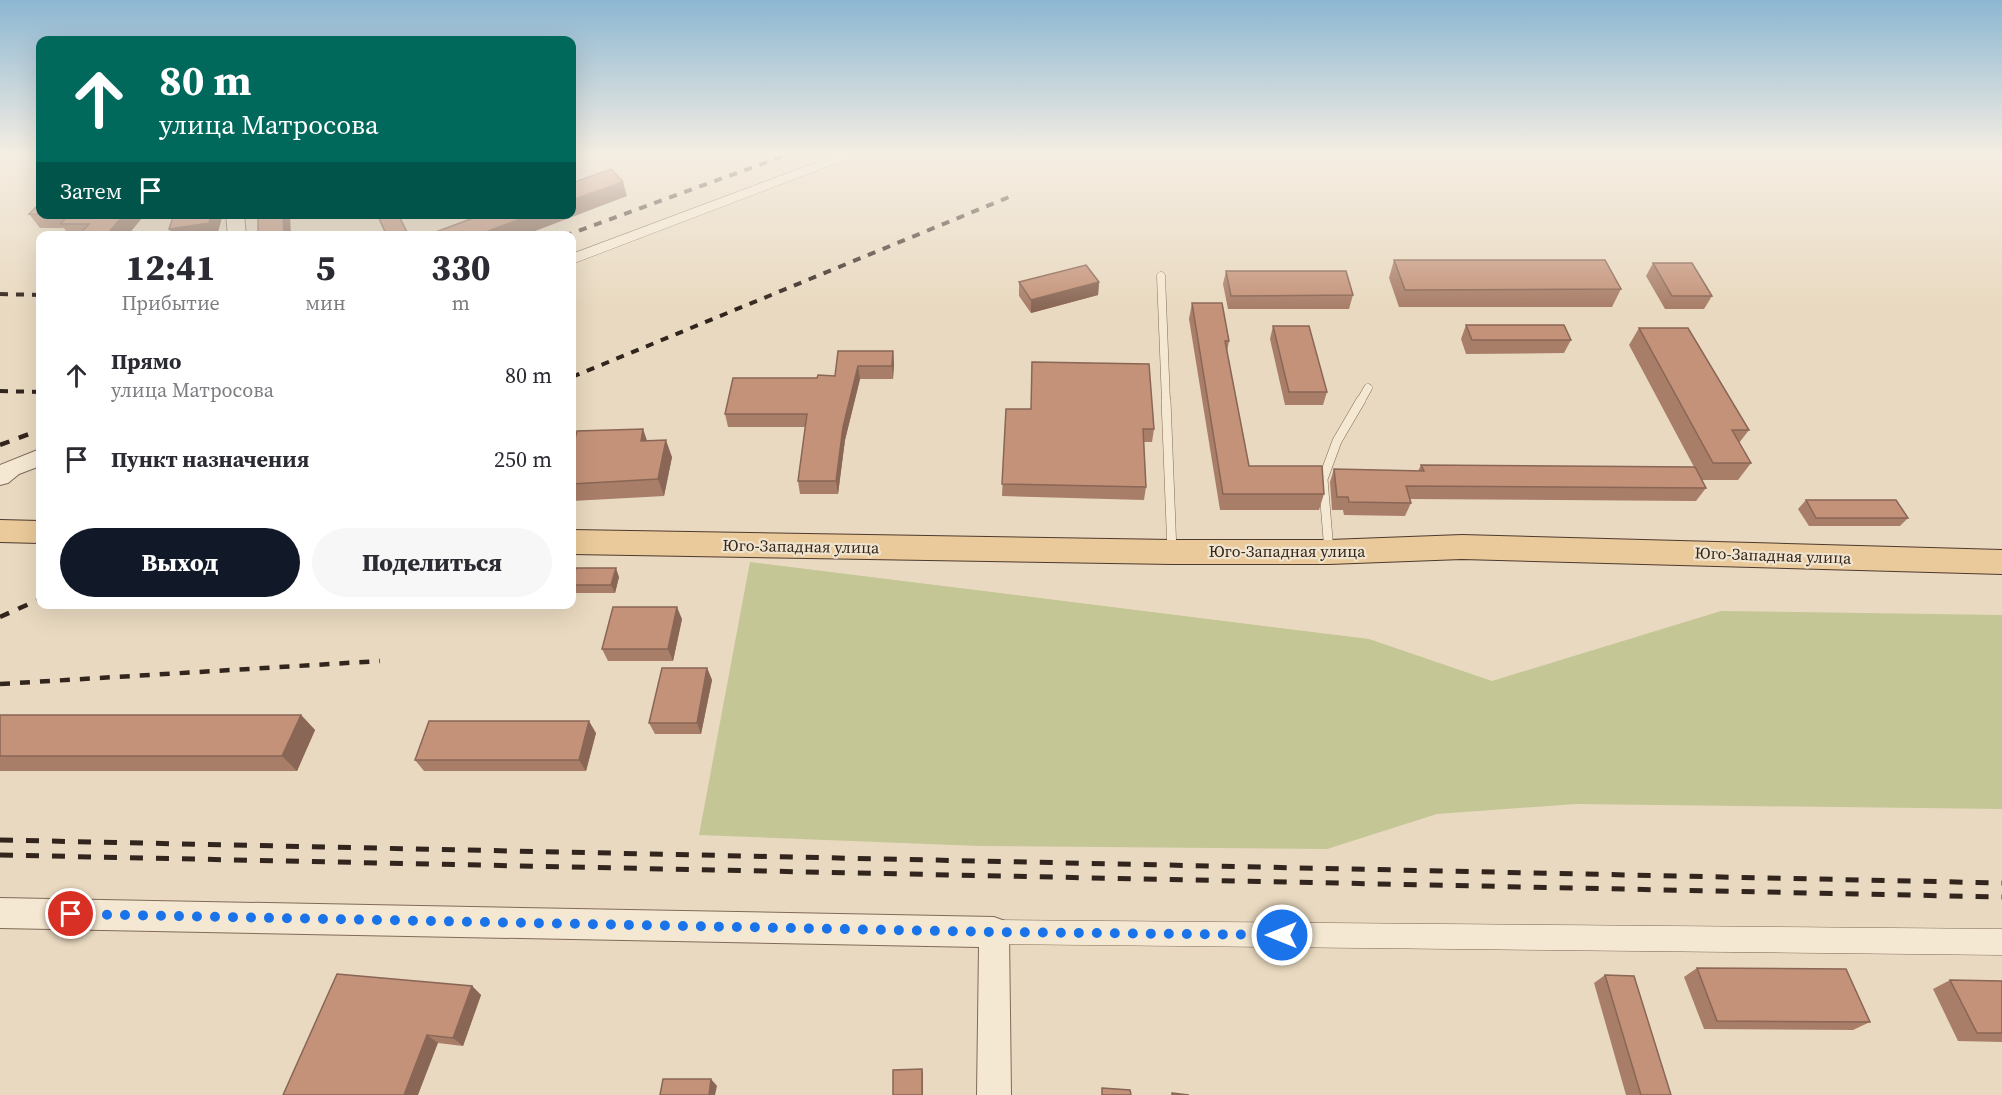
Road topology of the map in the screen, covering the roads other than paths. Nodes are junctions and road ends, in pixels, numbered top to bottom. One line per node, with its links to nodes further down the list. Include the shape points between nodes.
1 (716, 205): 2 (street)
2 (576, 258)
3 (1161, 276): 10 (lane)
4 (1368, 388): 11 (lane, via 1337,441 1323,479)
5 (36, 459): 6 (street)
6 (4, 472)
7 (0, 531): 8 (main road)
8 (36, 532)
9 (576, 542): 10 (main road, Юго-Западная улица)
10 (1172, 552): 11 (main road, Юго-Западная улица)
11 (1329, 552): 12 (main road, Юго-Западная улица, via 1462,547)
12 (2002, 561)
13 (0, 913): 14 (street)
14 (994, 932): 15 (street); 16 (street)
15 (2002, 942)
16 (994, 1095)

